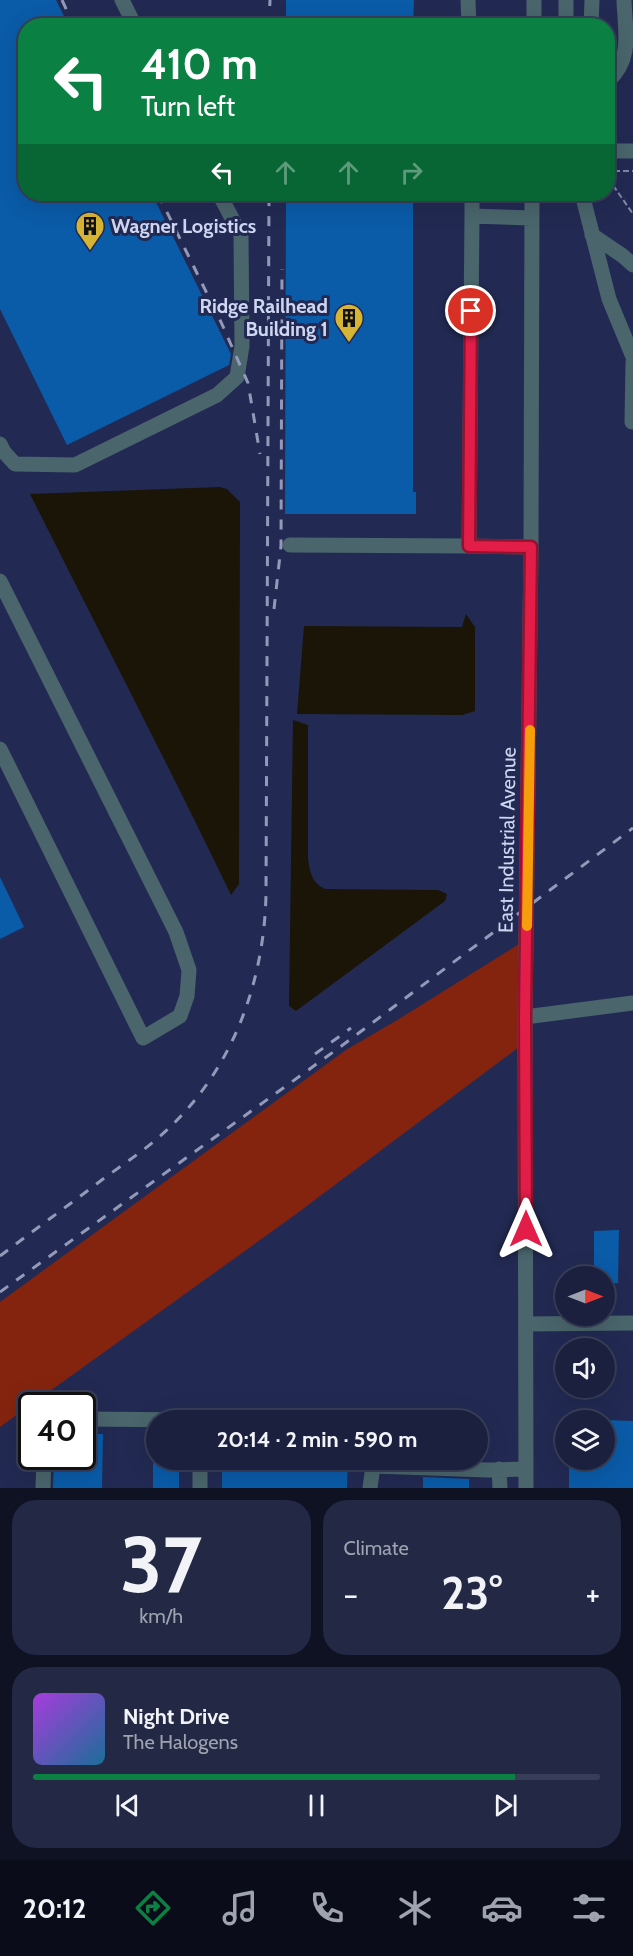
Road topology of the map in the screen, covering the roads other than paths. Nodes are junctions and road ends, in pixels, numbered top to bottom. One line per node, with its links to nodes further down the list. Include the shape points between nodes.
1 (122, 0): 7 (street)
2 (468, 0): 8 (street)
3 (534, 0): 9 (street)
4 (566, 0): 10 (street)
5 (592, 0): 11 (street)
6 (624, 0): 12 (street, via 626,53)
7 (131, 18)
8 (469, 18)
9 (534, 18)
10 (566, 18)
11 (591, 18)
12 (615, 75)
13 (615, 151): 14 (street)
14 (633, 151)
15 (223, 201): 26 (street, via 241,235 242,346 237,377 217,395 75,465 15,464)
16 (472, 201): 19 (street)
17 (532, 201): 20 (street, East Industrial Avenue)
18 (584, 201): 21 (street)
19 (472, 216): 20 (street); 28 (street)
20 (531, 218): 29 (street, East Industrial Avenue)
21 (592, 235): 22 (street); 23 (street, via 609,299)
22 (633, 265)
23 (633, 357)
24 (633, 362): 25 (street)
25 (632, 422)
26 (0, 444)
27 (290, 545): 28 (street)
28 (469, 546): 29 (street)
29 (531, 547): 33 (street, East Industrial Avenue)
30 (0, 581): 31 (street, via 176,932 189,970 187,996 180,1016 143,1038)
31 (0, 749)
32 (633, 1004): 33 (street)
33 (525, 1017): 35 (street, East Industrial Avenue)
34 (633, 1323): 35 (street)
35 (526, 1324): 39 (street, East Industrial Avenue)
36 (96, 1419): 37 (street)
37 (146, 1420)
38 (499, 1469): 39 (street); 44 (street, via 373,1466); 45 (street)
39 (526, 1469): 46 (street, East Industrial Avenue)
40 (44, 1470): 42 (street)
41 (200, 1470): 43 (street)
42 (43, 1488)
43 (200, 1488)
44 (370, 1488)
45 (500, 1488)
46 (526, 1488)

